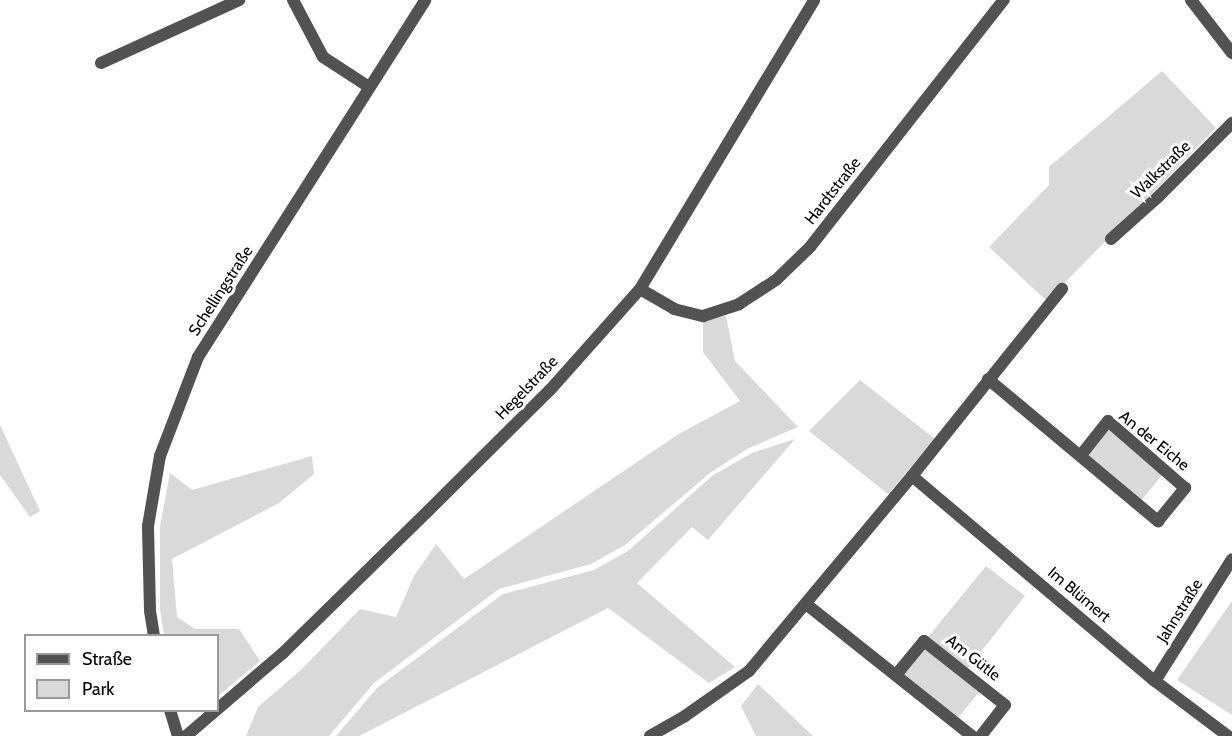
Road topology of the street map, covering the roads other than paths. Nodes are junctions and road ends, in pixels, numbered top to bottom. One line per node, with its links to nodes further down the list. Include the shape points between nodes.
1 (239, 0): 8 (street)
2 (293, 0): 9 (street, via 324,57)
3 (425, 0): 9 (street, Schellingstraße)
4 (814, 0): 12 (street, Hegelstraße)
5 (1004, 0): 12 (street, Hardtstraße, via 810,247 776,280 739,304 703,315 674,309)
6 (1191, 0): 7 (street)
7 (1232, 53)
8 (101, 63)
9 (369, 87): 19 (street, Schellingstraße, via 198,357 174,415 160,456 148,526)
10 (1232, 123): 11 (street, Walkstraße)
11 (1111, 239)
12 (640, 289): 22 (street, Hegelstraße, via 550,390 283,653)
13 (1062, 289): 14 (street)
14 (988, 379): 15 (street, An der Eiche); 16 (street)
15 (1081, 455): 15 (street, An der Eiche, via 1108,421 1185,488 1158,521)
16 (912, 476): 18 (street); 21 (street, Im Blümert)
17 (1232, 559): 21 (street, Jahnstraße)
18 (806, 604): 20 (street); 27 (street, via 749,671)
19 (154, 634)
20 (896, 675): 28 (street); 29 (street, Am Gütle, via 924,641 1005,705)
21 (1155, 681): 30 (street, Im Blümert)
22 (219, 708)
23 (170, 712): 25 (street)
24 (214, 712): 26 (street, Hegelstraße)
25 (178, 736)
26 (186, 736)
27 (650, 736)
28 (972, 736)
29 (981, 736)
30 (1228, 736)

